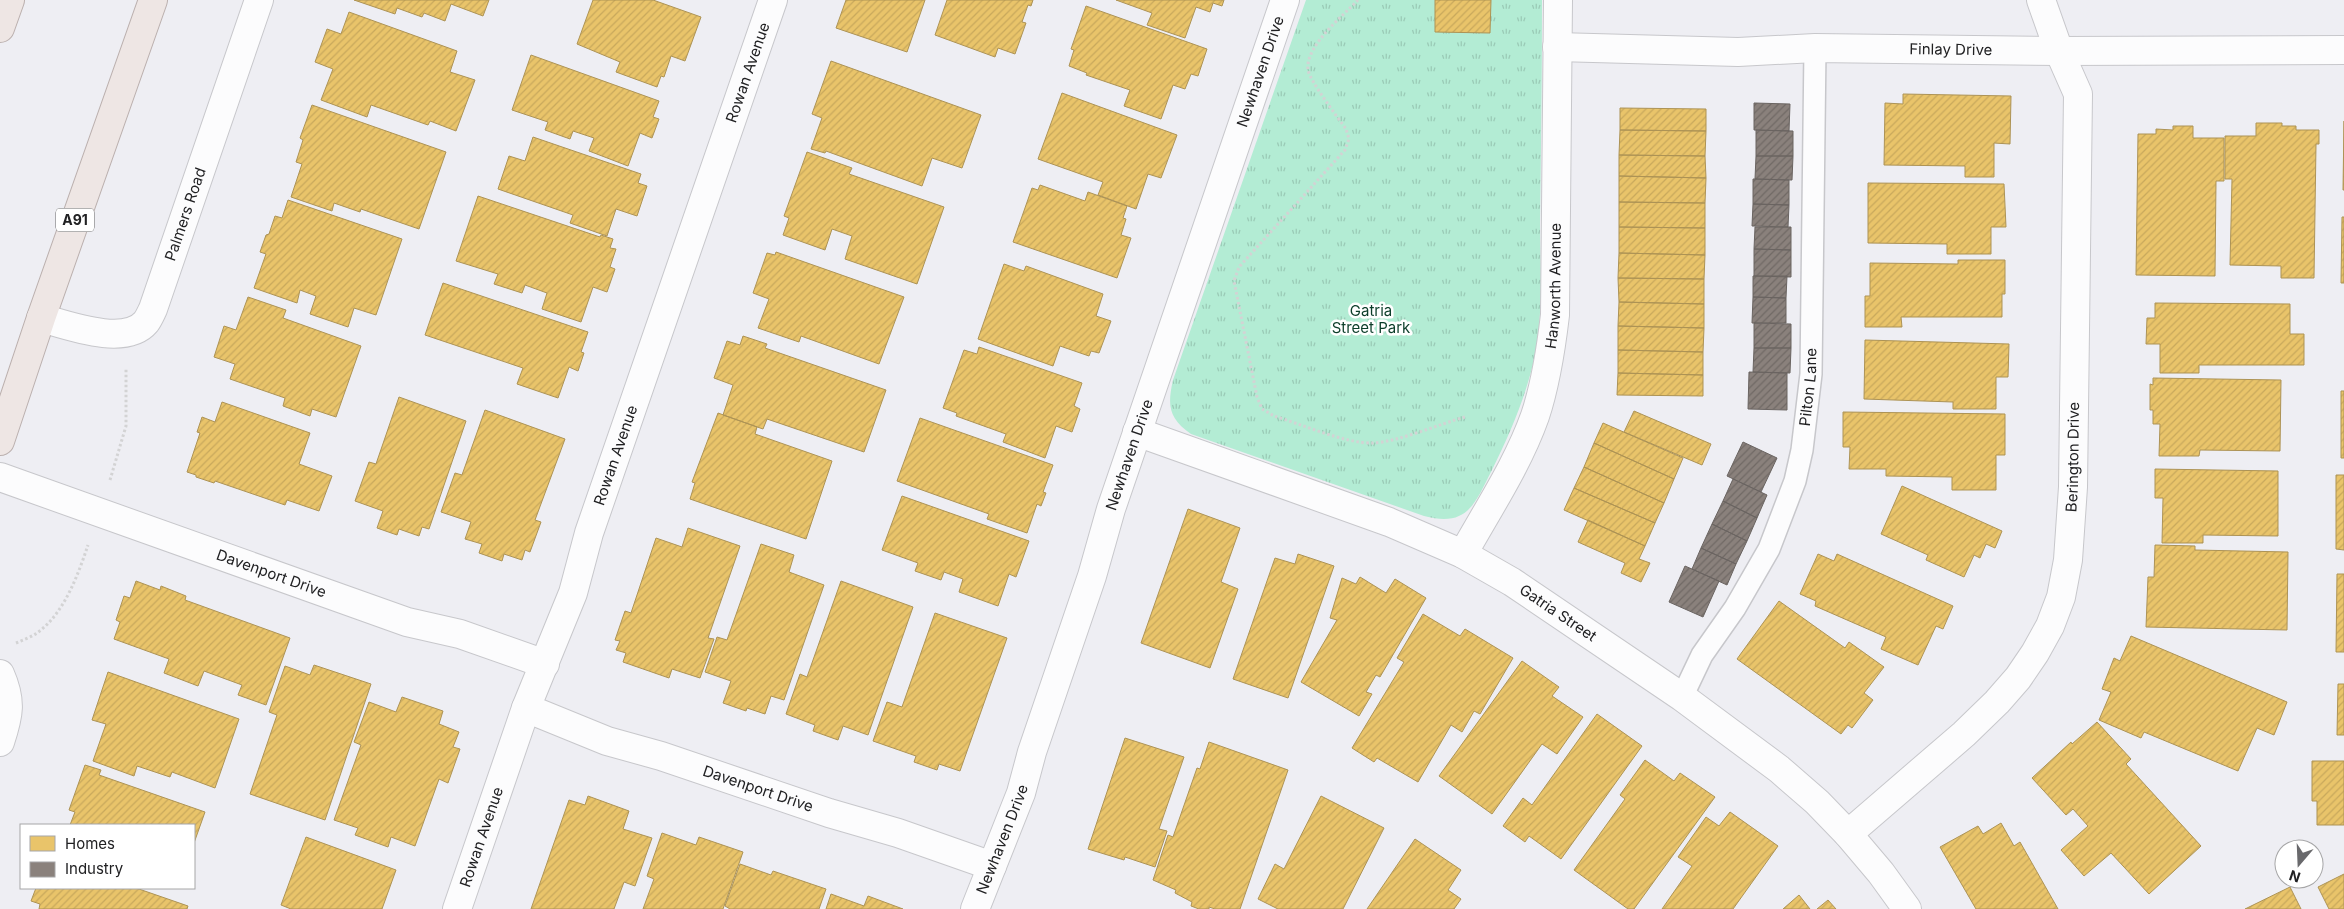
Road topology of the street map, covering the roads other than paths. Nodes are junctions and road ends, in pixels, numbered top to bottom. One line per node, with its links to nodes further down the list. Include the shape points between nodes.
1 (10, 0): 8 (highway)
2 (153, 0): 13 (highway, A91)
3 (259, 0): 13 (street, Palmers Road, via 145,324 125,333 104,334)
4 (773, 0): 18 (street, Rowan Avenue, via 593,524 573,593)
5 (1286, 0): 14 (street, Newhaven Drive)
6 (1558, 0): 9 (street, Hanworth Avenue)
7 (2041, 0): 11 (street, Berington Drive)
8 (0, 28)
9 (1557, 47): 10 (street, Finlay Drive, via 1738,52); 17 (street, Hanworth Avenue, via 1555,315 1550,355 1528,433)
10 (1815, 48): 11 (street, Finlay Drive); 20 (lane, Pilton Lane, via 1811,374 1802,450 1769,549 1736,608 1702,655)
11 (2059, 50): 12 (street, Finlay Drive); 23 (street, Berington Drive, via 2078,94 2073,487 2068,560 2061,597 2035,653 1997,702)
12 (2344, 50)
13 (41, 318): 15 (highway, A91)
14 (1137, 432): 17 (street, Gatria Street, via 1389,522); 24 (street, Newhaven Drive, via 1021,793)
15 (0, 441)
16 (0, 477): 18 (street, Davenport Drive, via 407,622 460,634)
17 (1463, 554): 20 (street, Gatria Street, via 1512,582)
18 (545, 664): 21 (street, Rowan Avenue)
19 (0, 674): 22 (street, via 9,706)
20 (1682, 697): 23 (street, Gatria Street, via 1779,768)
21 (526, 708): 24 (street, Davenport Drive, via 607,741); 25 (street, Rowan Avenue)
22 (0, 742)
23 (1848, 834): 27 (street, Gatria Street)
24 (992, 866): 26 (street, Newhaven Drive)
25 (457, 909)
26 (975, 909)
27 (1907, 909)

